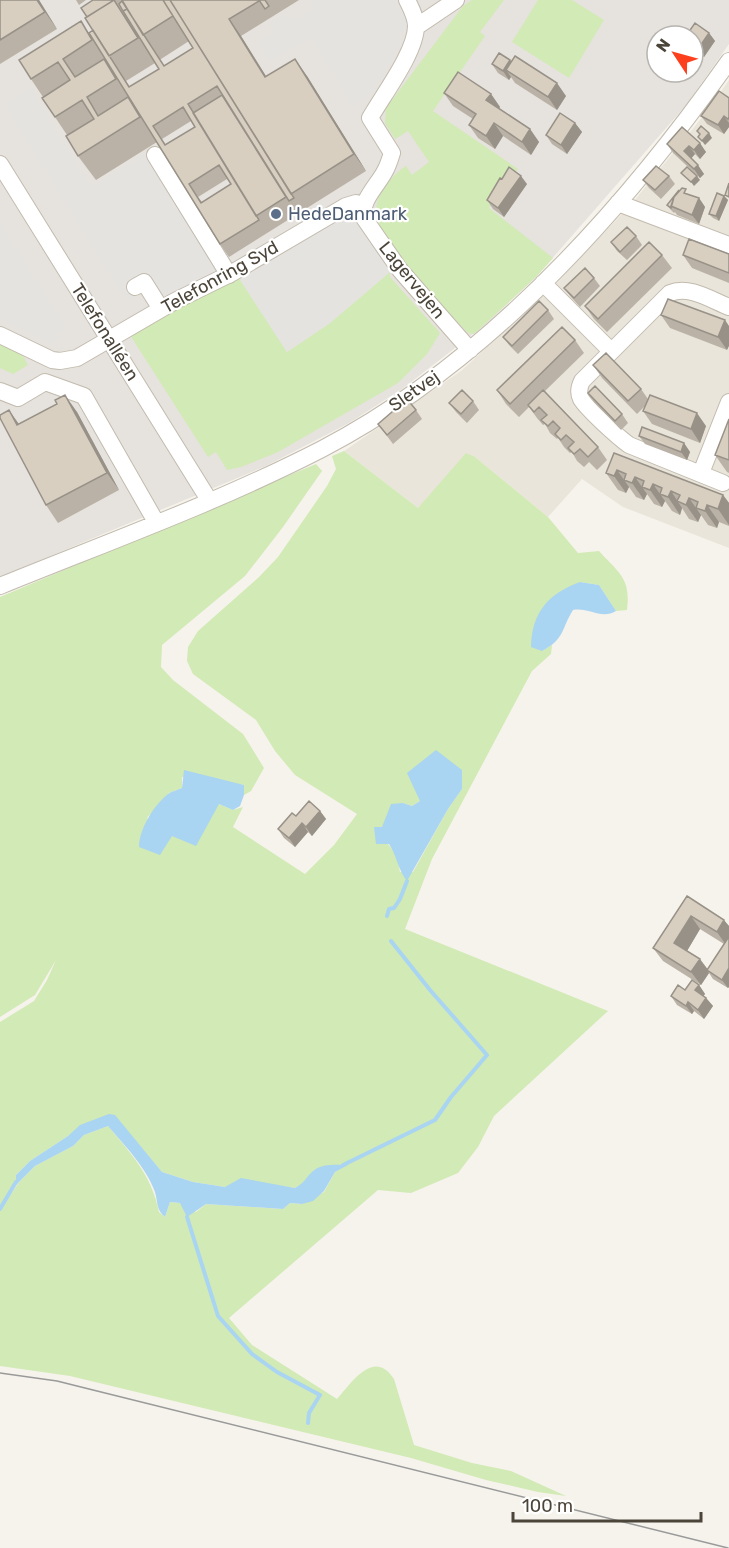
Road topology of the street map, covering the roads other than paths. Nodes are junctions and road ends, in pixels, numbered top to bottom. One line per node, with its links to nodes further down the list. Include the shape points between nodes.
1 (407, 0): 3 (street)
2 (456, 0): 3 (street)
3 (416, 27): 8 (street, via 411,50 370,118 392,153)
4 (729, 61): 7 (street, Sletvej, via 669,143)
5 (155, 155): 10 (street)
6 (0, 164): 16 (street, Telefonalléen)
7 (618, 203): 9 (street); 12 (street, Sletvej)
8 (364, 206): 10 (street, Telefonring Syd, via 346,206); 17 (street, Lagervejen, via 364,218 400,270)
9 (729, 245)
10 (229, 275): 14 (street, Telefonring Syd)
11 (142, 281): 14 (street)
12 (543, 283): 17 (street, Sletvej); 18 (street)
13 (729, 307): 18 (street, via 679,289 670,293)
14 (161, 309): 16 (street, Telefonring Syd)
15 (0, 335): 16 (street, Telefonring Syd, via 60,361 77,358)
16 (109, 340): 23 (street, Telefonalléen)
17 (470, 350): 23 (street, Sletvej, via 408,397 354,431)
18 (611, 351): 21 (street, via 582,381 581,398 629,445)
19 (0, 391): 24 (street, via 18,398 45,382 84,396)
20 (729, 402): 21 (street)
21 (701, 473): 22 (street)
22 (723, 483)
23 (209, 500): 24 (street, Sletvej)
24 (156, 522): 25 (street, Sletvej)
25 (0, 586)

